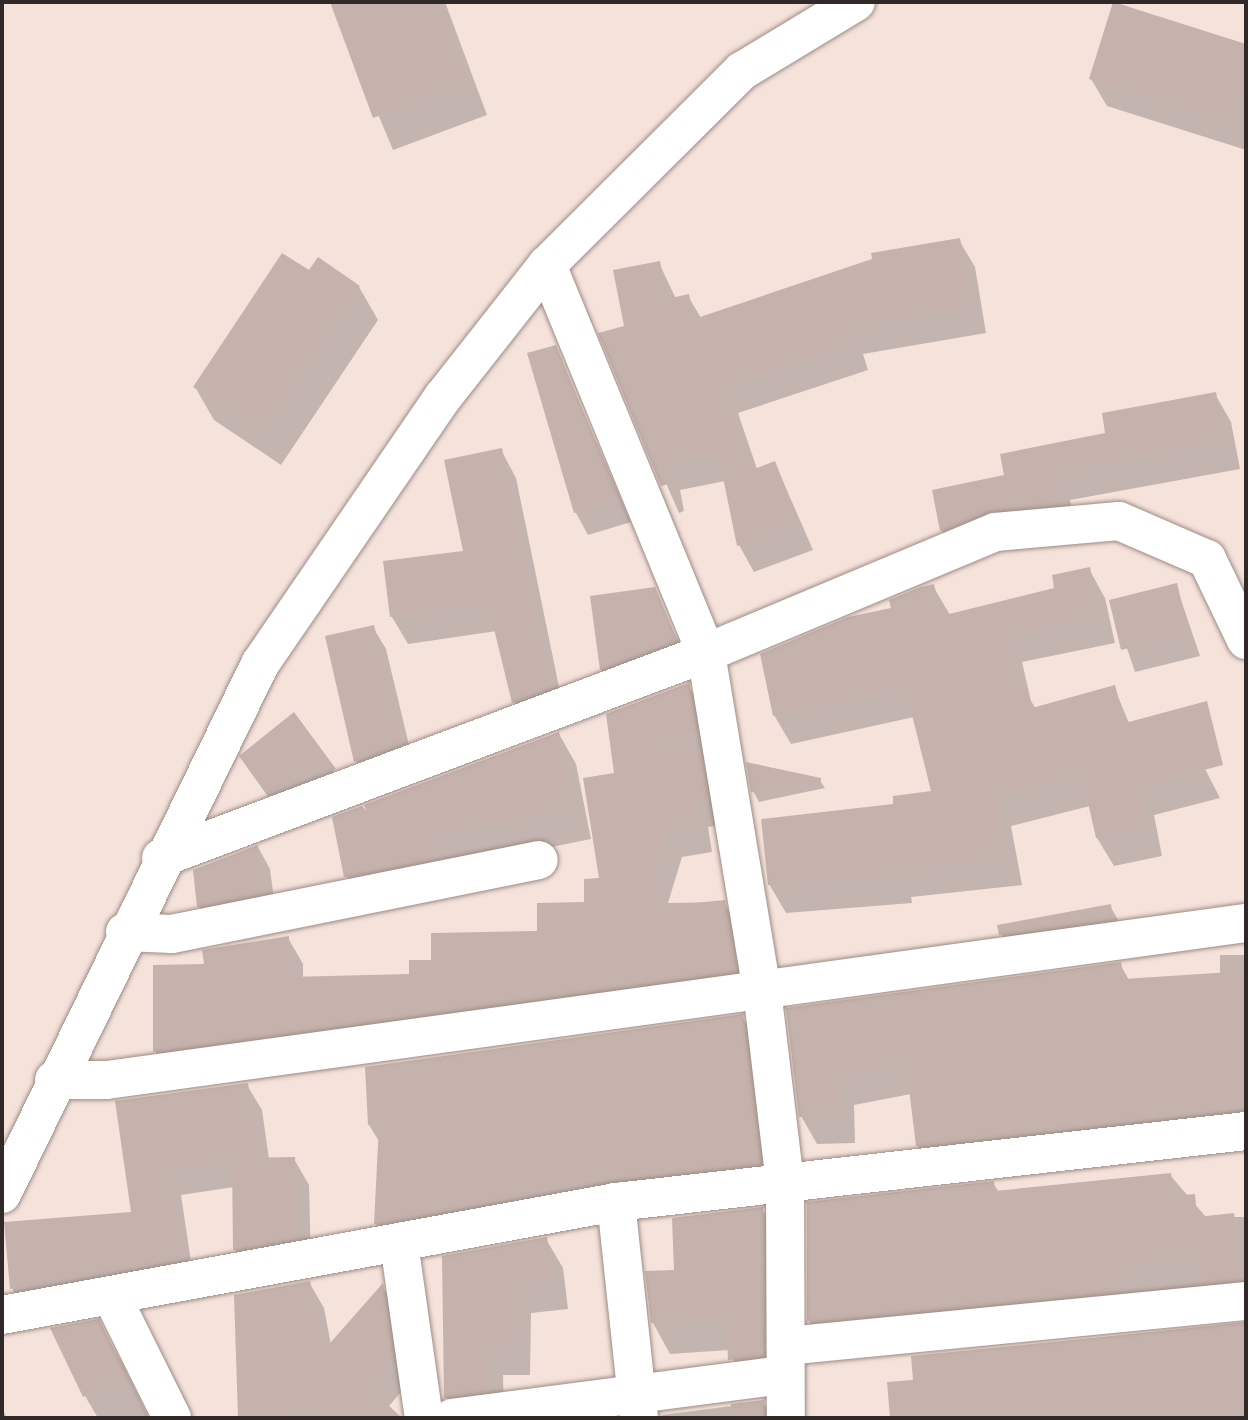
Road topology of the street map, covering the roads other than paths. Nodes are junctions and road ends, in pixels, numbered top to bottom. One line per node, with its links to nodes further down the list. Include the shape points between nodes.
1 (856, 2): 2 (street, via 741,71)
2 (547, 265): 4 (street); 5 (street, via 443,397 260,664)
3 (1246, 640): 4 (street, via 1208,559 1119,521 995,532)
4 (706, 653): 5 (street); 9 (street)
5 (161, 858): 8 (street)
6 (539, 860): 8 (street, via 172,934)
7 (1246, 923): 9 (street)
8 (125, 932): 10 (street)
9 (762, 990): 10 (street, via 107,1080); 12 (street)
10 (54, 1080): 13 (street)
11 (1246, 1131): 12 (street)
12 (785, 1183): 14 (street); 19 (street)
13 (2, 1194)
14 (616, 1202): 15 (street); 20 (street)
15 (400, 1243): 16 (street); 22 (street)
16 (113, 1299): 18 (street); 21 (street)
17 (1246, 1301): 19 (street)
18 (2, 1315)
19 (785, 1360): 20 (street); 24 (street)
20 (638, 1406): 23 (street)
21 (172, 1418)
22 (424, 1418)
23 (453, 1418)
24 (786, 1418)

